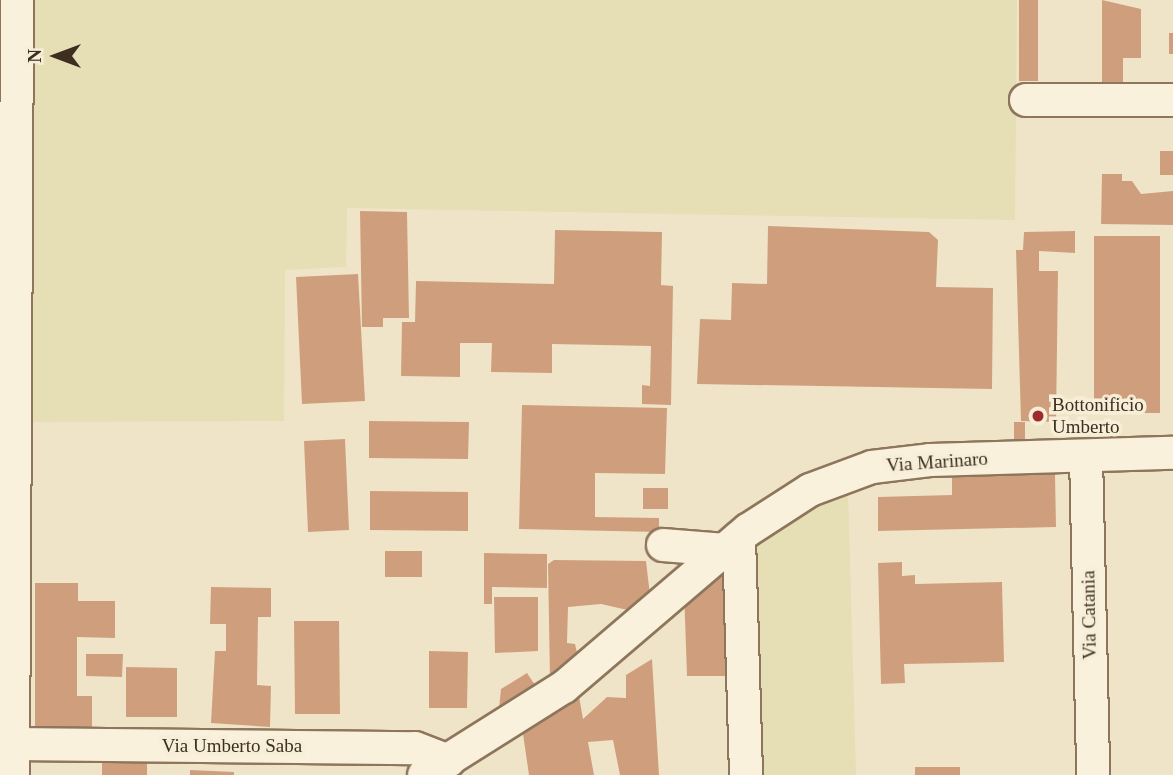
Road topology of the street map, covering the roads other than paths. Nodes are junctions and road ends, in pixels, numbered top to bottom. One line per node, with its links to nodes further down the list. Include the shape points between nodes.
1 (17, 0): 4 (street)
2 (1026, 100): 3 (street)
3 (1173, 100)
4 (6, 366): 9 (street)
5 (1173, 453): 6 (street, Via Marinaro)
6 (1086, 456): 7 (street, Via Marinaro, via 872,467 810,490); 13 (street, Via Catania)
7 (732, 544): 8 (street); 11 (street, Via Marinaro, via 564,687); 12 (street)
8 (663, 545)
9 (6, 572): 10 (street)
10 (13, 760): 11 (street, Via Umberto Saba, via 415,748)
11 (436, 768)
12 (746, 775)
13 (1093, 775)

